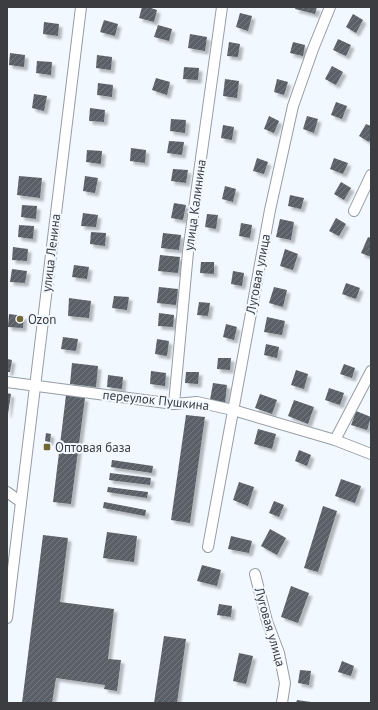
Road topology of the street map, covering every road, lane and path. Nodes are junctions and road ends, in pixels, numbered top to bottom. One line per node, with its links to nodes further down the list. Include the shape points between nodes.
1 (81, 7): 8 (street, улица Ленина)
2 (222, 7): 9 (street, улица Калинина, via 188,252)
3 (330, 7): 10 (street, Луговая улица, via 293,106 270,210)
4 (371, 175): 5 (street)
5 (354, 211)
6 (371, 371): 11 (street)
7 (7, 382): 8 (street, переулок Пушкина)
8 (35, 386): 9 (street, переулок Пушкина); 14 (street, улица Ленина)
9 (174, 404): 10 (street, переулок Пушкина, via 197,402)
10 (233, 410): 11 (street, переулок Пушкина); 15 (street, Луговая улица)
11 (335, 440): 12 (street, переулок Пушкина)
12 (371, 454)
13 (7, 492): 14 (street)
14 (21, 502): 17 (street, улица Ленина)
15 (208, 547)
16 (254, 574): 18 (street, Луговая улица, via 279,652 285,683)
17 (7, 618)
18 (282, 703)

